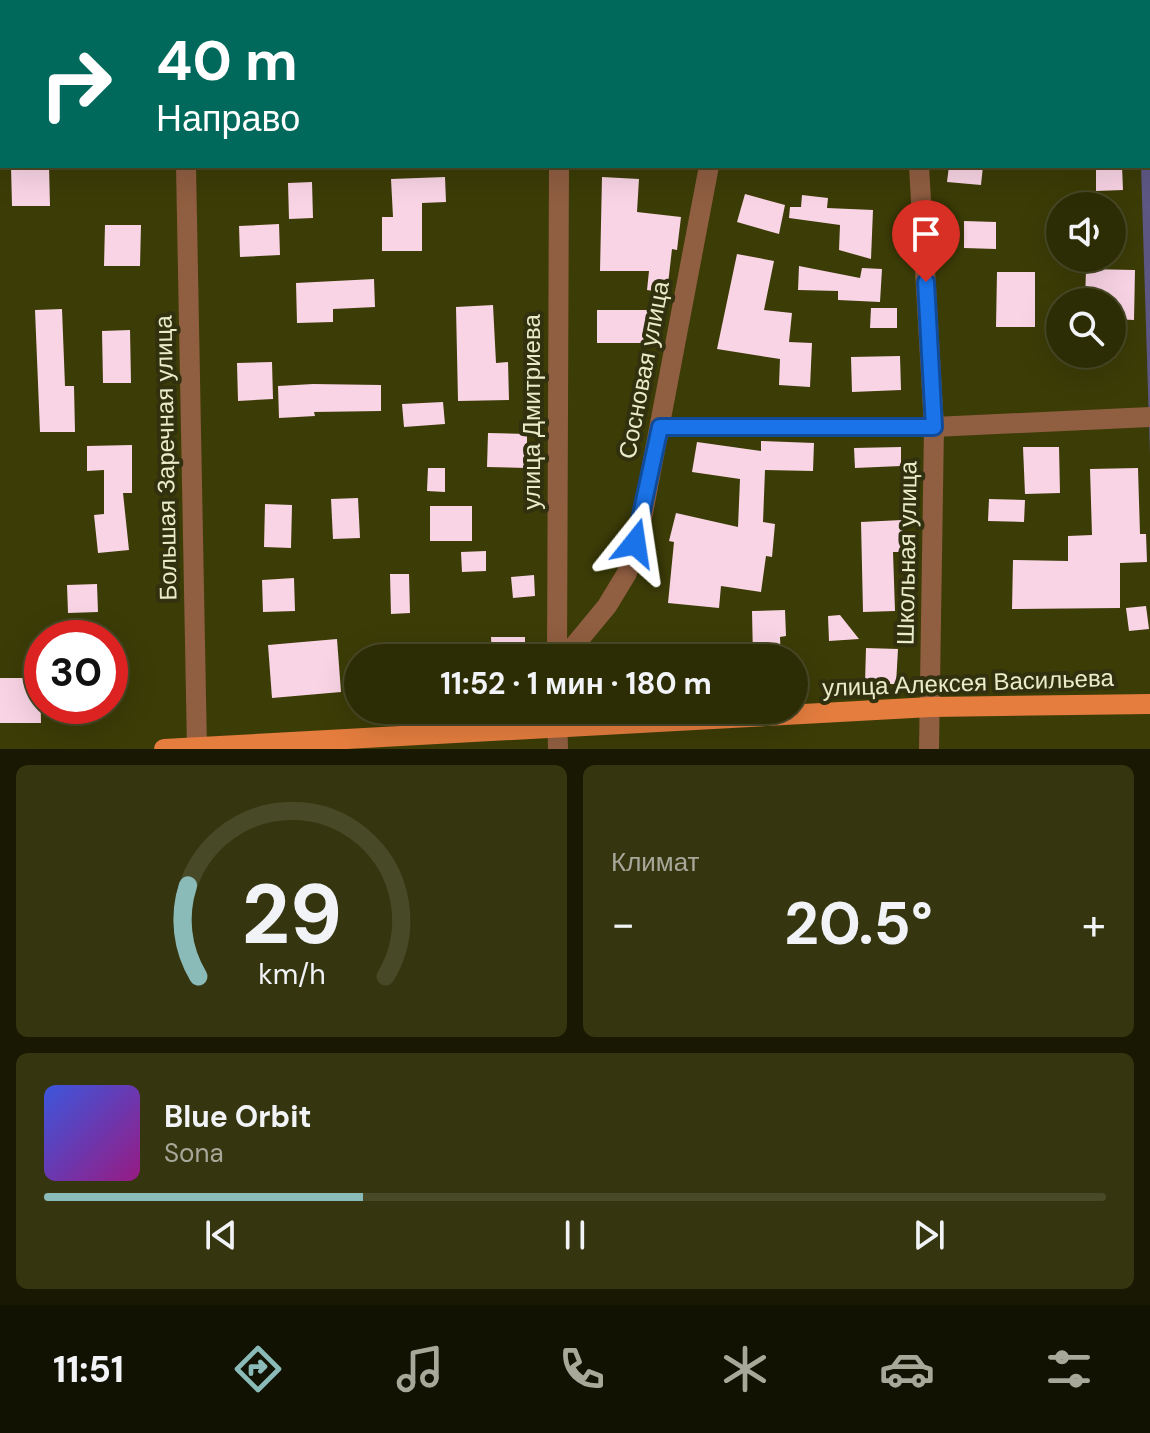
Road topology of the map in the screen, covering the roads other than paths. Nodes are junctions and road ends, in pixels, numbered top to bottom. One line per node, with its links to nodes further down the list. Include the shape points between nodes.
1 (186, 168): 15 (street, Большая Заречная улица)
2 (559, 168): 8 (street, улица Дмитриева)
3 (709, 168): 6 (street, Сосновая улица)
4 (919, 168): 7 (street, Школьная улица)
5 (1150, 417): 7 (street)
6 (660, 427): 7 (street); 9 (street, Сосновая улица, via 627,573)
7 (934, 427): 11 (street, Школьная улица)
8 (557, 644)
9 (576, 644)
10 (1150, 704): 11 (main road, улица Алексея Васильева)
11 (931, 707): 12 (main road, улица Алексея Васильева); 18 (street, Школьная улица)
12 (808, 711)
13 (486, 724): 15 (main road, улица Алексея Васильева)
14 (558, 724): 17 (street)
15 (197, 748): 16 (main road, улица Алексея Васильева)
16 (164, 749)
17 (558, 749)
18 (929, 749)

